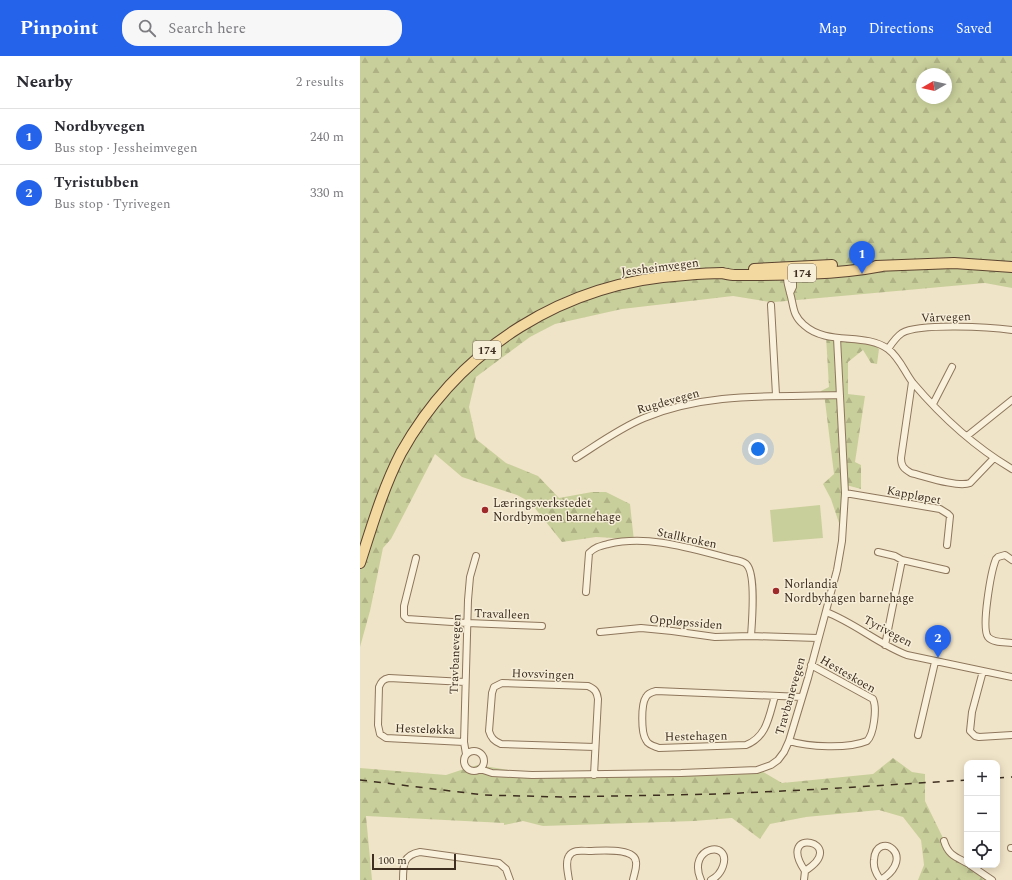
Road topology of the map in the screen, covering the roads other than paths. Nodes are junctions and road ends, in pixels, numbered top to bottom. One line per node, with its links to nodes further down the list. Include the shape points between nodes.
1 (1012, 267): 2 (main road, Jessheimvegen / 174, via 954,263 882,266 856,264)
2 (790, 271): 5 (street, via 787,284 795,313 813,332); 24 (main road, Jessheimvegen / 174, via 651,278 587,294 519,326 476,359 450,385 415,430 383,494)
3 (771, 305): 10 (street)
4 (1012, 330): 6 (street, Vårvegen, via 973,327 922,328 902,333)
5 (837, 338): 6 (street, via 869,342); 9 (street, Travbanevegen)
6 (888, 350): 8 (street, via 905,369)
7 (952, 367): 12 (street)
8 (912, 382): 12 (street); 15 (street, via 901,458 905,470 965,485)
9 (840, 395): 10 (street, Rugdevegen); 17 (street, Travbanevegen)
10 (776, 396): 14 (street, Rugdevegen, via 709,401 658,413 628,425)
11 (1012, 400): 13 (street)
12 (932, 404): 13 (street)
13 (968, 436): 15 (street)
14 (576, 458)
15 (994, 458): 16 (street)
16 (1012, 469)
17 (845, 493): 18 (street, Kappløpet, via 940,509 950,516); 27 (street, Travbanevegen, via 840,554)
18 (947, 544)
19 (878, 552): 22 (street)
20 (476, 556): 28 (street, Travbanevegen, via 470,577)
21 (416, 558): 28 (street, Travalleen, via 404,606 404,616 412,621)
22 (902, 560): 25 (street); 34 (street)
23 (1012, 560): 33 (street, via 1005,556 996,559 985,625 987,636 991,639)
24 (360, 563)
25 (946, 570)
26 (586, 592): 31 (street, Stallkroken, via 590,554 593,549 617,542 668,543 744,562 750,570 753,599)
27 (826, 612): 32 (street, Travbanevegen); 34 (street, Tyrivegen, via 859,628)
28 (467, 624): 29 (street, Travalleen); 39 (street, Travbanevegen)
29 (542, 626)
30 (600, 632): 31 (street, Oppløpssiden, via 641,628 702,636)
31 (751, 636): 32 (street, Oppløpssiden)
32 (818, 638): 36 (street, Travbanevegen)
33 (1012, 644)
34 (885, 645): 35 (street, Tyrivegen, via 907,655)
35 (935, 662): 37 (street, Tyrivegen); 42 (street)
36 (811, 665): 41 (street, Travbanevegen); 44 (street, Hesteskoen, via 873,699 876,709 871,735 867,741 851,744 822,746 802,745)
37 (983, 671): 38 (street, Tyrivegen); 43 (street, via 972,712 970,731 979,737)
38 (1012, 677)
39 (465, 682): 45 (street, Travbanevegen); 45 (street, Hesteløkka, via 385,679 379,687 378,725 380,734 386,738)
40 (775, 696): 40 (street, Hestehagen, via 651,692 646,695 643,703 642,731 648,743 659,748 746,745 764,731); 41 (street, Hestehagen)
41 (802, 697): 44 (street, Travbanevegen)
42 (918, 735)
43 (1012, 735)
44 (789, 741): 49 (street, Travbanevegen, via 778,760 757,770)
45 (464, 742): 47 (street, Travbanevegen)
46 (595, 747): 46 (street, Hovsvingen, via 598,699 594,688 502,684 494,687 490,731 496,742); 49 (street, Hovsvingen)
47 (466, 754): 48 (street, via 463,761 466,768 473,771); 48 (street, via 475,751 482,756 484,761)
48 (480, 769): 49 (street, Travbanevegen, via 492,773 526,775)
49 (594, 775)
50 (944, 841): 51 (street, via 949,852)
51 (964, 861)
52 (974, 868): 62 (street)
53 (805, 871): 53 (street, via 819,859 819,848 810,842 804,843 797,852); 60 (street)
54 (403, 880): 55 (street, via 406,859 420,852 499,863 506,869)
55 (510, 880)
56 (569, 880): 57 (street, via 567,861 575,851 632,854 636,862)
57 (633, 880)
58 (701, 880): 59 (street, via 697,869 698,862 710,849 717,849 722,852 724,864 718,875)
59 (711, 880)
60 (804, 880)
61 (881, 880): 61 (street, via 894,870 896,863 895,850 890,846 883,846 877,850 874,858 874,866)
62 (992, 880)

